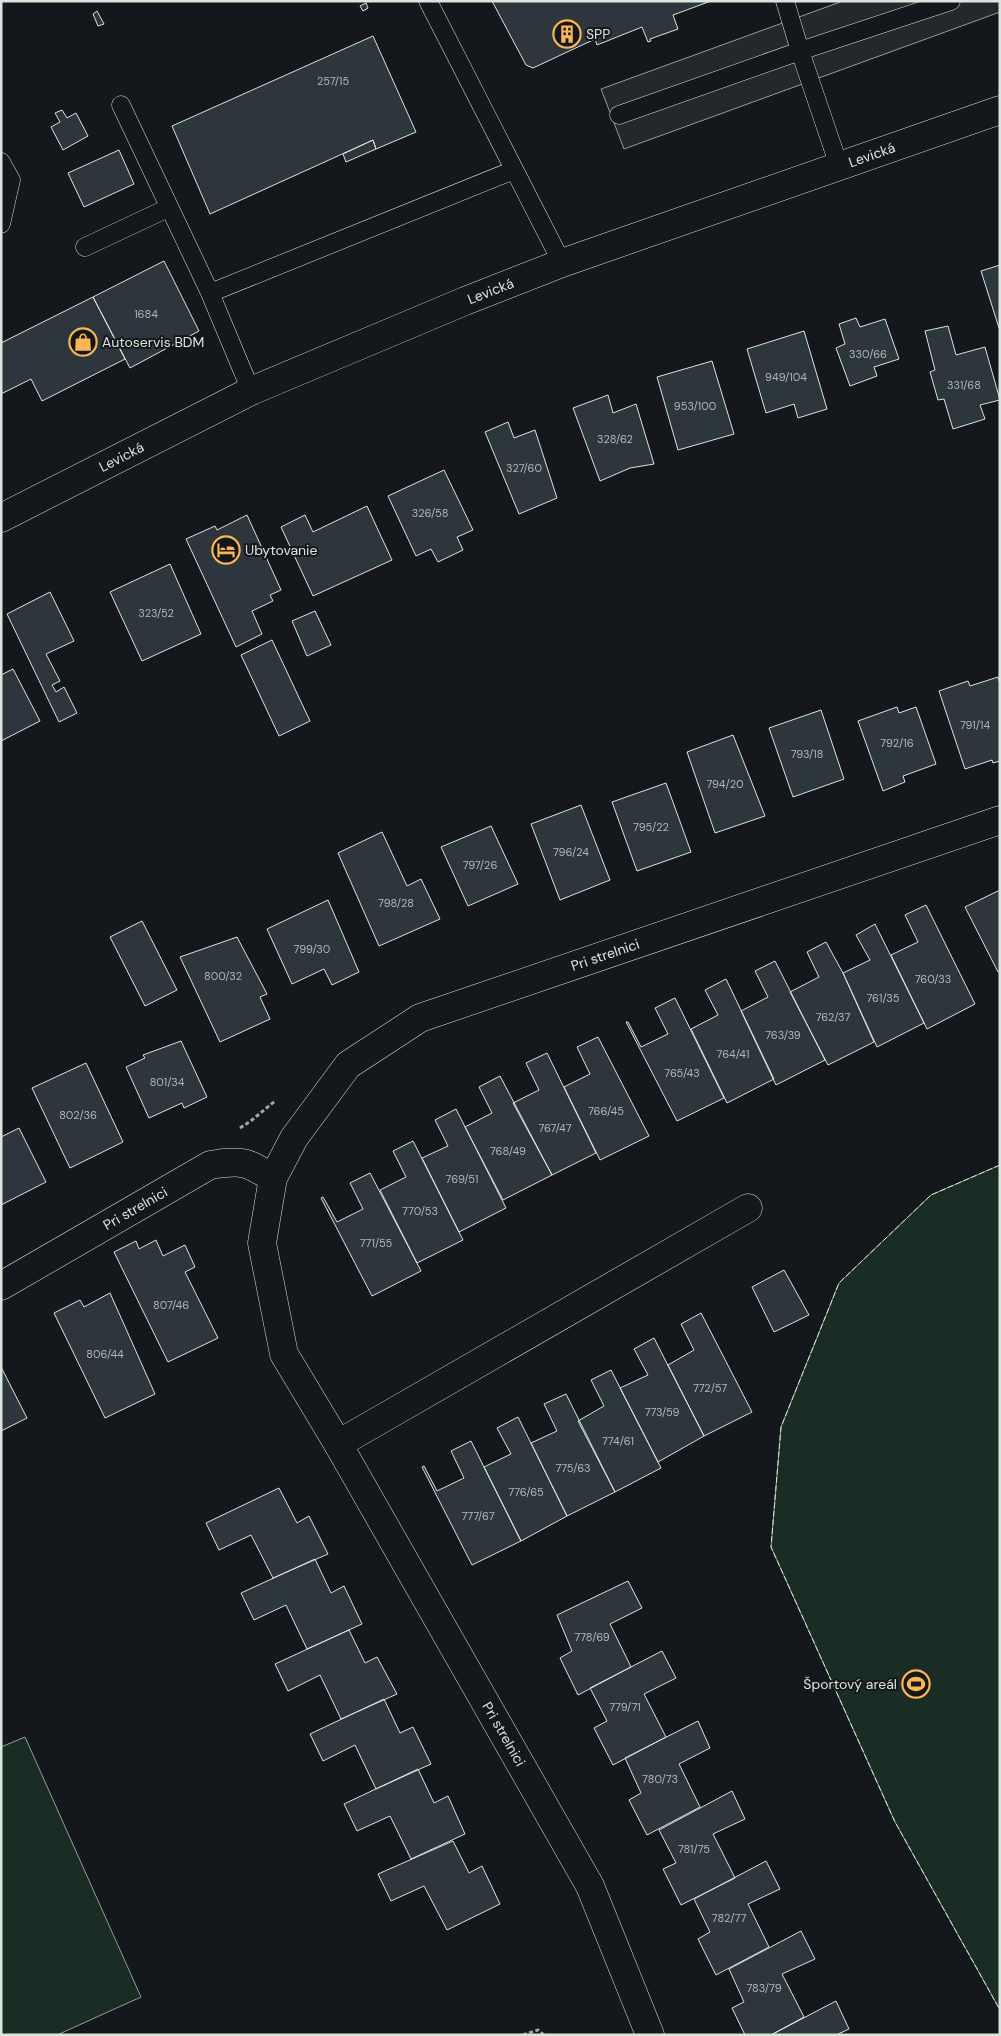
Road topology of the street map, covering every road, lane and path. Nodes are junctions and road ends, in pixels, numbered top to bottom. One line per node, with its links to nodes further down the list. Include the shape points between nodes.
1 (428, 1): 10 (lane)
2 (785, 1): 4 (lane)
3 (952, 1): 4 (lane)
4 (800, 51): 7 (lane); 9 (lane)
5 (121, 105): 11 (lane)
6 (1000, 110): 9 (street, Levická)
7 (619, 115)
8 (1, 162): 12 (lane, via 11,180)
9 (839, 166): 14 (street, Levická)
10 (514, 170): 14 (lane); 15 (lane)
11 (168, 208): 13 (lane); 15 (lane)
12 (1, 224)
13 (85, 247)
14 (562, 263): 16 (street, Levická)
15 (210, 293): 16 (lane)
16 (251, 391): 17 (street, Levická)
17 (1, 518)
18 (1000, 820): 19 (street, Pri strelnici, via 420,1018 348,1065 294,1138)
19 (273, 1178): 21 (street, Pri strelnici, via 251,1164 236,1161 210,1165); 22 (street, Pri strelnici, via 262,1243 284,1354)
20 (748, 1208): 22 (street)
21 (1, 1286)
22 (338, 1444): 25 (street, Pri strelnici, via 590,1886)
23 (523, 2035): 24 (path, via 538,2030)
24 (544, 2035)
25 (650, 2035)

